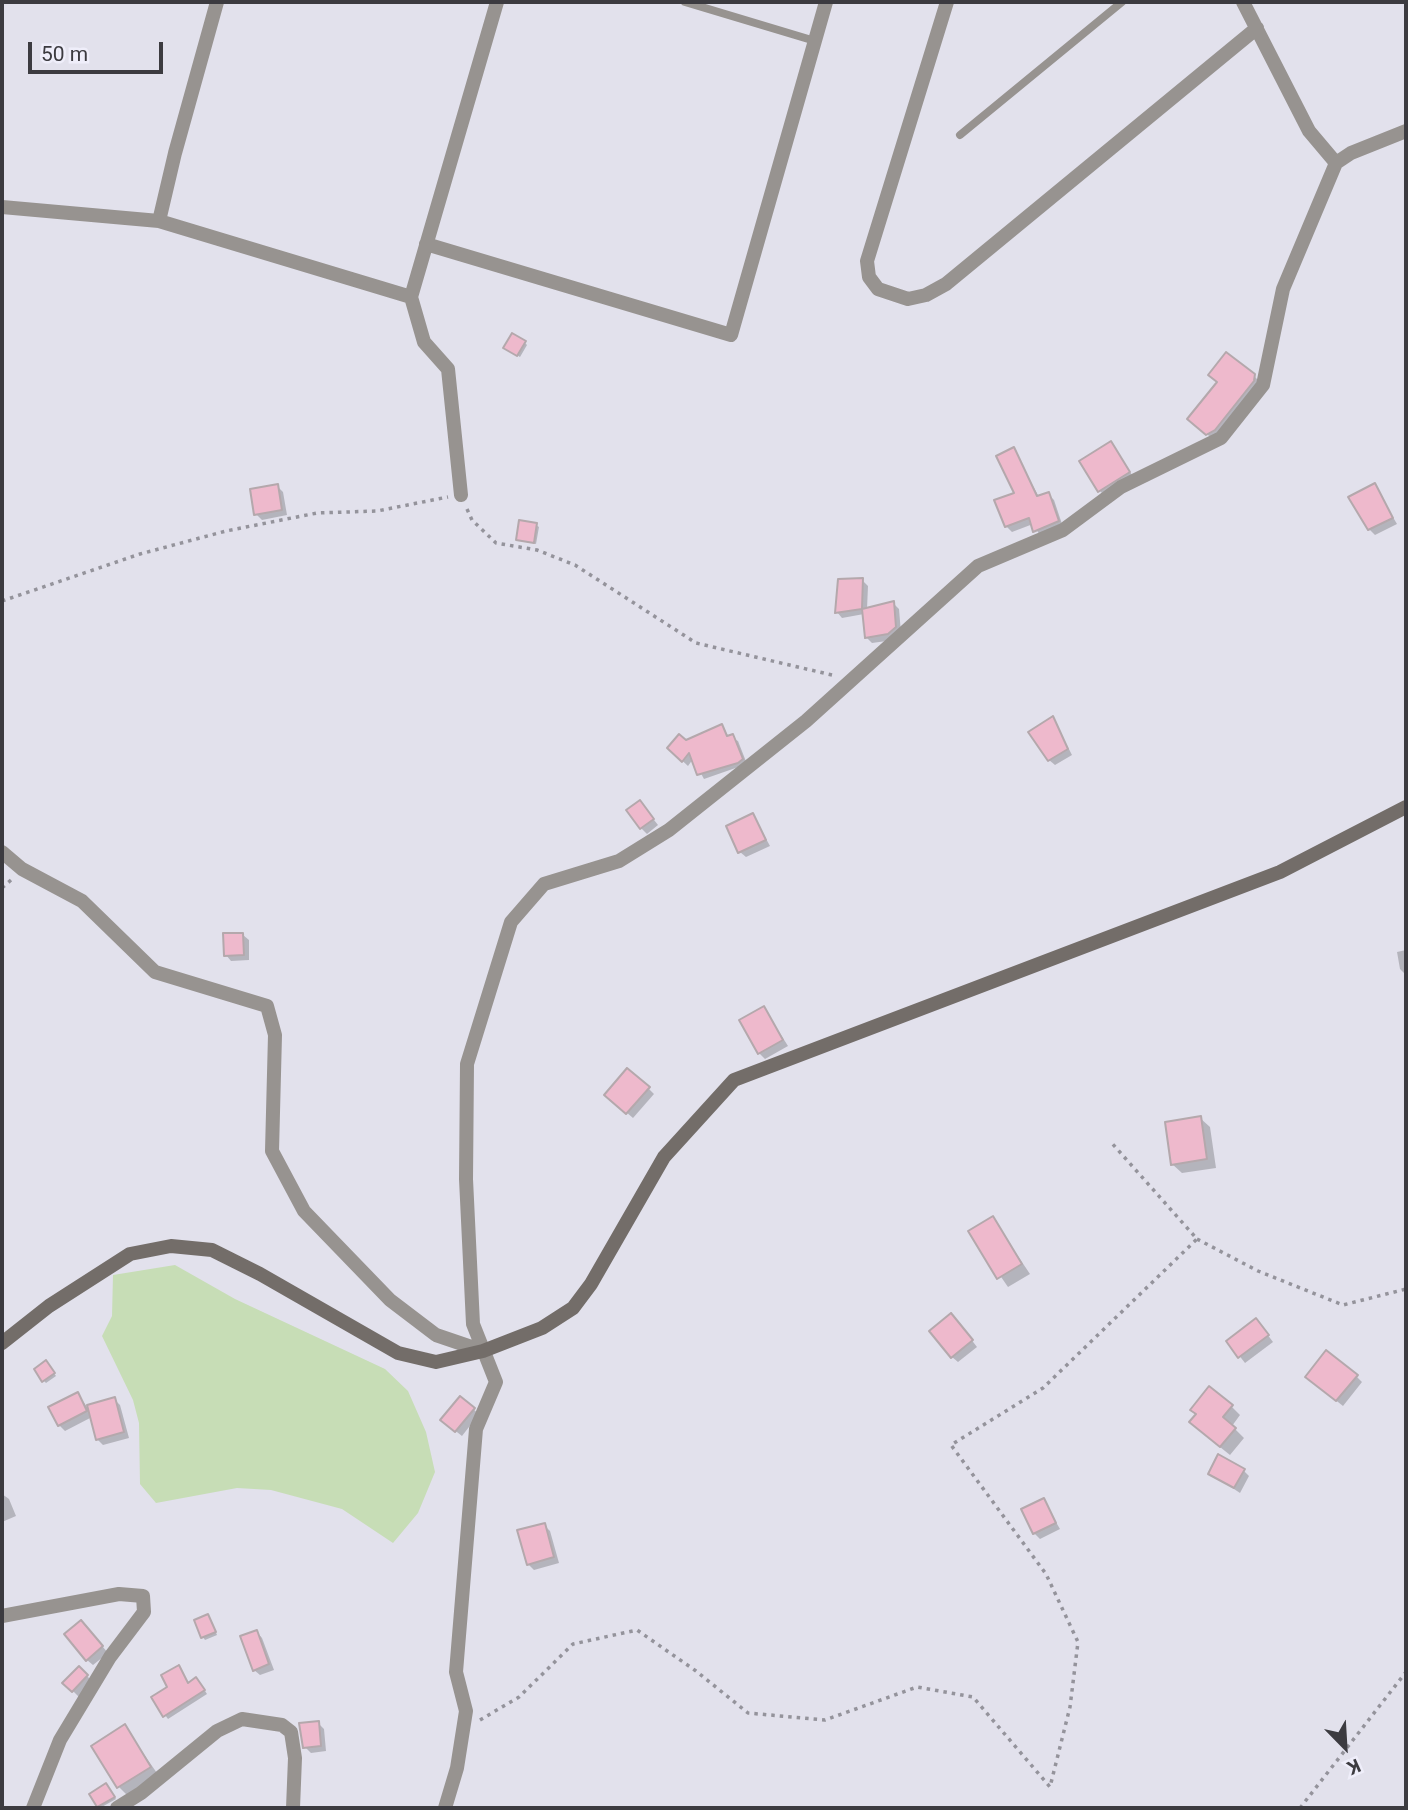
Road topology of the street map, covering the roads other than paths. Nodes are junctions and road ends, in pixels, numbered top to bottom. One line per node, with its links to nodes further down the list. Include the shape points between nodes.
1 (217, 2): 14 (street)
2 (497, 2): 15 (street)
3 (685, 2): 9 (lane)
4 (826, 2): 9 (street)
5 (947, 2): 8 (street, via 867,261 869,277 878,289 908,299 946,284)
6 (1122, 2): 11 (lane)
7 (1243, 2): 8 (street)
8 (1257, 28): 12 (street, via 1309,131)
9 (815, 41): 15 (street, via 731,335)
10 (1406, 131): 12 (street)
11 (960, 135)
12 (1336, 163): 21 (street, via 1283,289 1263,385 1221,438 1121,487 1063,530 978,566 806,721 669,830 619,861 544,884 511,922 467,1064 466,1180 473,1324)
13 (2, 207): 14 (street)
14 (159, 221): 16 (street)
15 (426, 244): 16 (street)
16 (411, 297): 17 (street, via 424,342 449,369)
17 (461, 495)
18 (1406, 807): 21 (street, via 1280,872 734,1080 664,1157 573,1308 542,1328)
19 (2, 852): 21 (street, via 22,869 82,901 155,972 267,1006 275,1035 272,1152 304,1210 390,1300 436,1335)
20 (2, 1343): 21 (street, via 49,1306 130,1254 171,1246 212,1250 398,1353 436,1363)
21 (483, 1352): 26 (street, via 496,1382 476,1429 456,1672 466,1711)
22 (2, 1616): 23 (street, via 119,1594 143,1596 144,1612 110,1657 60,1740)
23 (33, 1808)
24 (117, 1808): 25 (street, via 217,1731 242,1719 282,1725 291,1732)
25 (293, 1808)
26 (445, 1808)

